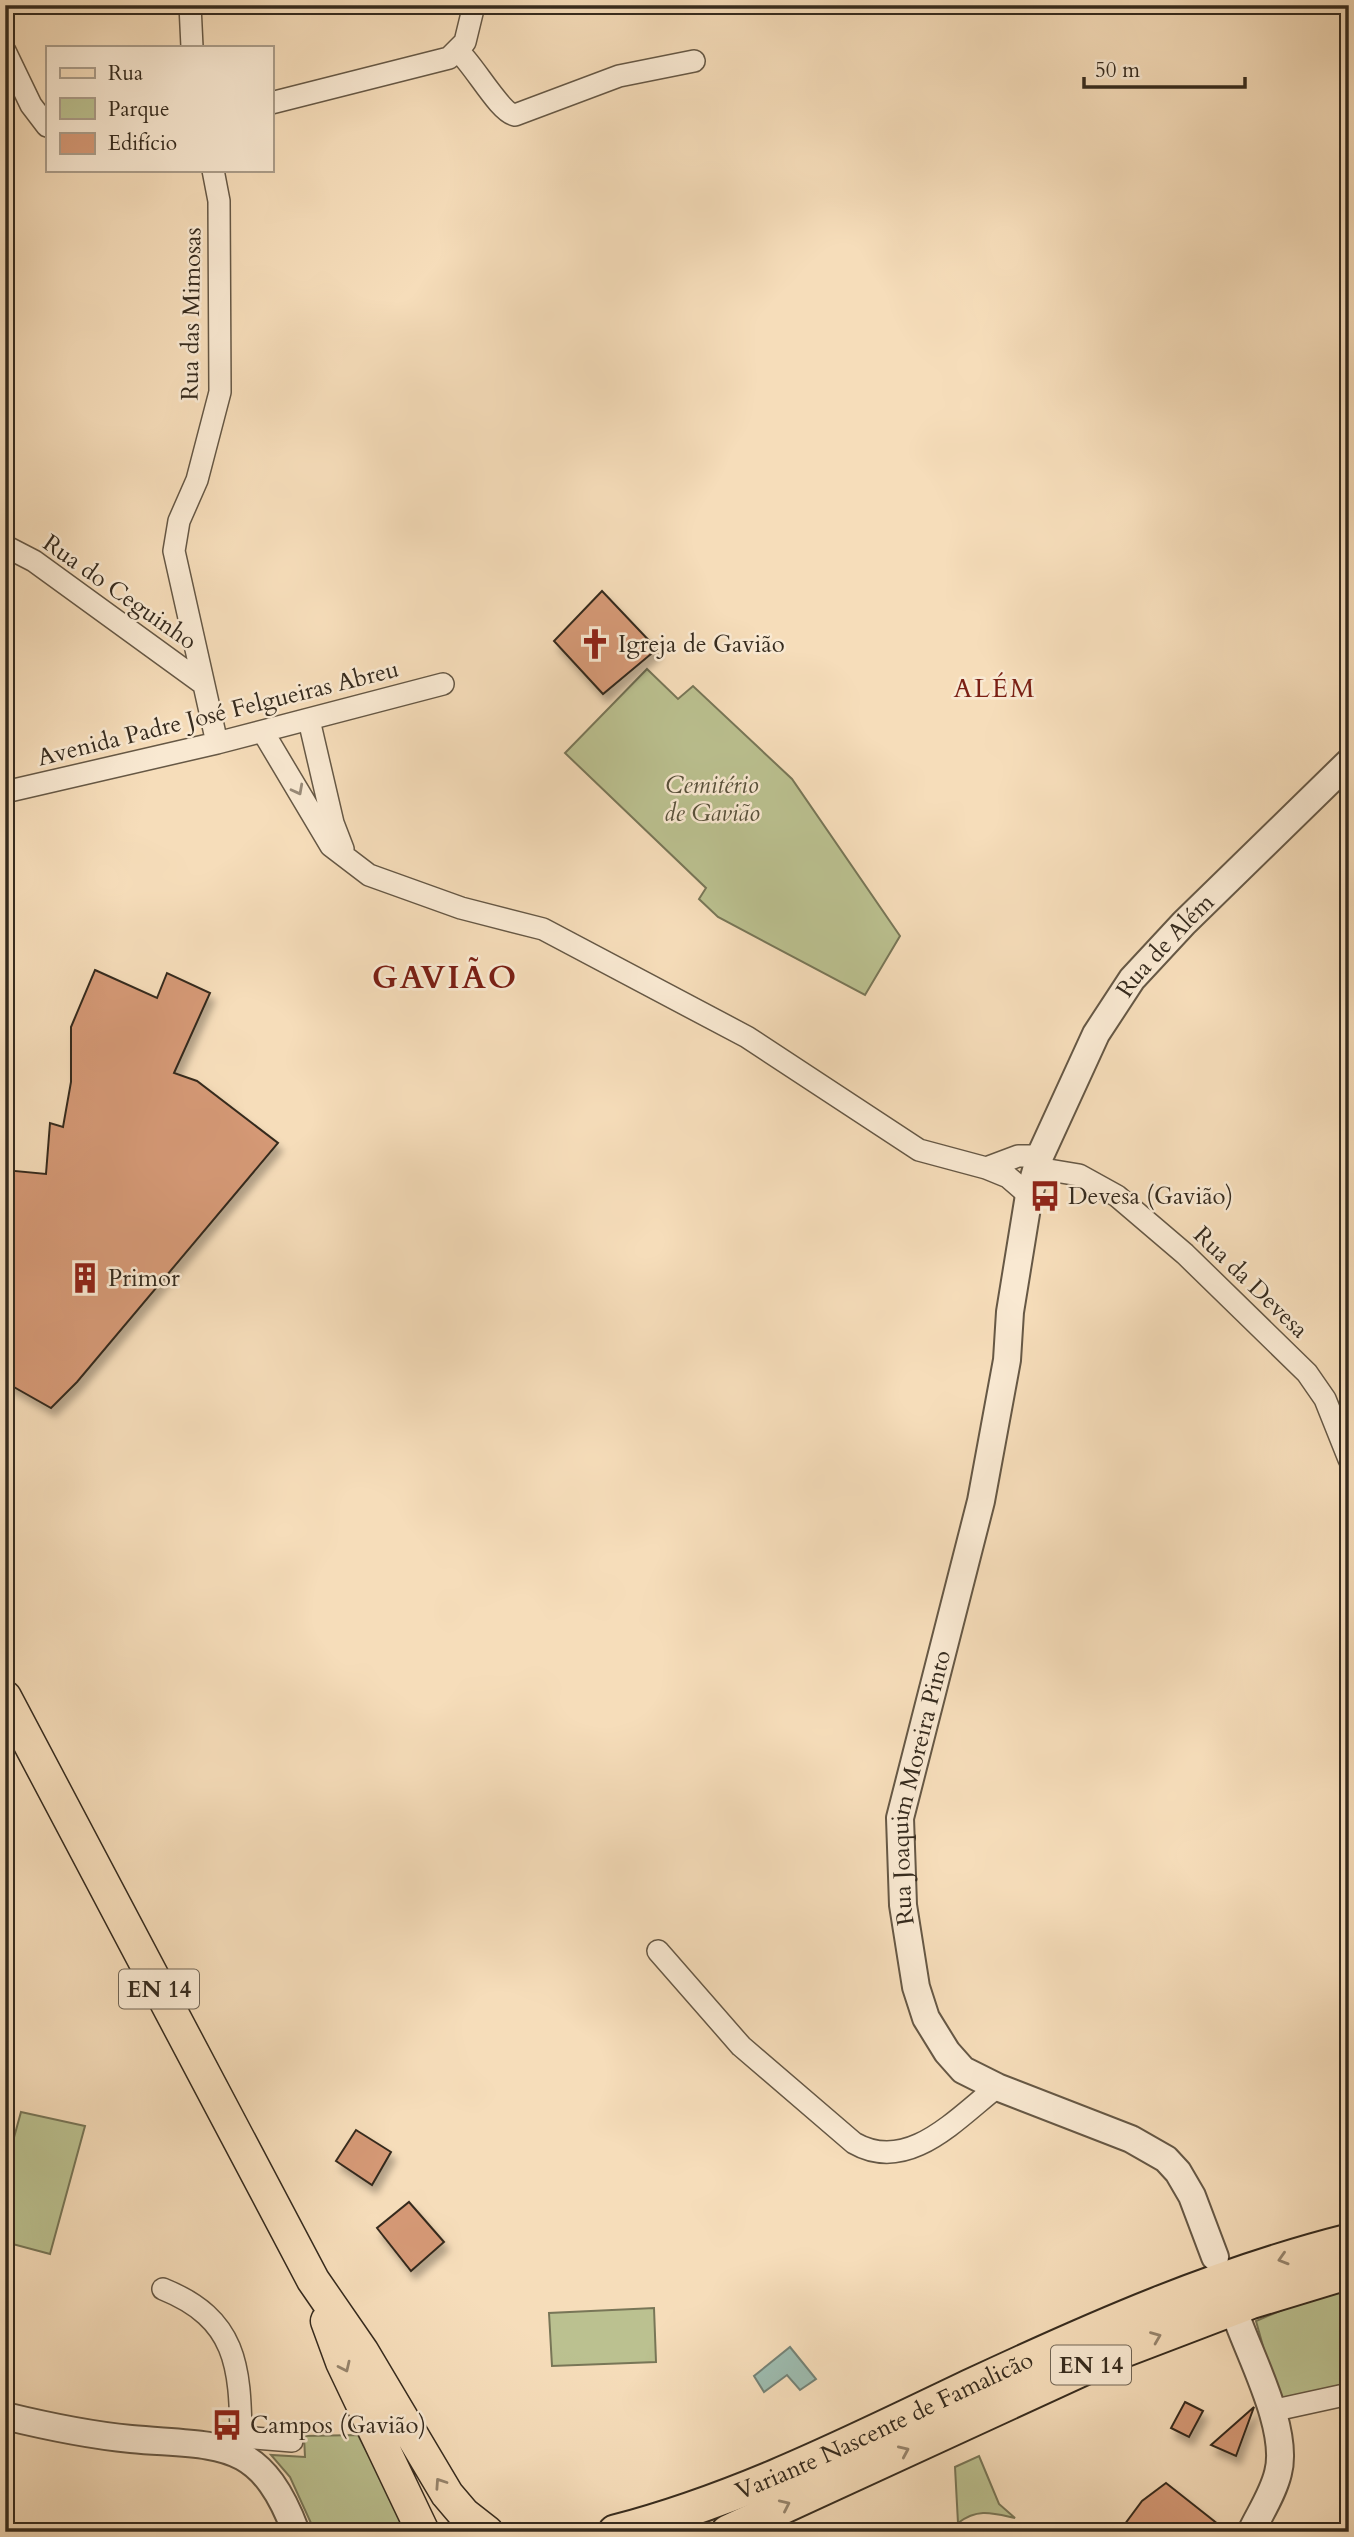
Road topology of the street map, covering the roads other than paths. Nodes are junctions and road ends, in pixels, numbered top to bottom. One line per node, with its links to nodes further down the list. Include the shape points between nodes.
1 (190, 5): 3 (street)
2 (474, 5): 5 (street, via 465,42)
3 (192, 46)
4 (5, 51): 8 (street, via 31,105)
5 (458, 51): 6 (street, via 477,69 504,110 515,115 619,76); 7 (street, via 438,63)
6 (694, 61)
7 (273, 103)
8 (46, 125)
9 (213, 172): 11 (street, Rua das Mimosas, via 219,201 220,392 197,480 179,521 174,551)
10 (5, 547): 11 (street, Rua do Ceguinho, via 34,561)
11 (202, 683): 15 (street, Rua das Mimosas)
12 (443, 684): 13 (street, Avenida Padre José Felgueiras Abreu)
13 (309, 720): 14 (street, Avenida Padre José Felgueiras Abreu); 18 (street, via 333,823)
14 (263, 732): 15 (street, Avenida Padre José Felgueiras Abreu); 18 (street, one-way to 18, via 319,828)
15 (217, 743): 17 (street, Avenida Padre José Felgueiras Abreu)
16 (1349, 762): 19 (street, Rua de Além, via 1132,979 1096,1034)
17 (5, 792)
18 (351, 864): 20 (street, via 369,875 461,908 543,929 747,1037 919,1150)
19 (1038, 1162): 20 (street, Rua da Devesa, via 1018,1156); 21 (street, Rua Joaquim Moreira Pinto); 22 (street, Rua da Devesa, via 1079,1175 1117,1196 1185,1254 1307,1373 1325,1399)
20 (986, 1168): 21 (street, via 1008,1177)
21 (1029, 1195): 25 (street, Rua Joaquim Moreira Pinto, via 1007,1360 981,1501 903,1797 899,1849 902,1906 916,1987 932,2030 954,2062)
22 (1349, 1460)
23 (5, 1697): 29 (main road, EN 14)
24 (658, 1951): 25 (street, via 741,2046 854,2143 874,2154 915,2147)
25 (997, 2087): 27 (street, Rua Joaquim Moreira Pinto, via 1131,2139 1166,2159 1192,2196)
26 (1349, 2241): 40 (highway, Variante Nascente de Famalicão / EN 14, one-way to 40, via 1192,2290 1097,2328 743,2492)
27 (1215, 2257)
28 (1349, 2272): 41 (highway, Variante Nascente de Famalicão / EN 14, one-way to 28, via 1119,2352 1238,2306)
29 (313, 2280): 38 (main road, EN 14, one-way to 38, via 342,2362); 39 (main road, EN 14, one-way to 29, via 464,2514 441,2486 362,2351)
30 (163, 2289): 36 (street, via 192,2301 228,2340 240,2377)
31 (1239, 2324): 33 (street)
32 (1349, 2394): 33 (street)
33 (1271, 2411): 42 (street, via 1281,2452 1278,2474)
34 (5, 2416): 36 (street, via 129,2439)
35 (292, 2441): 36 (street)
36 (240, 2446): 37 (street, via 279,2492)
37 (296, 2532)
38 (423, 2532)
39 (487, 2532)
40 (615, 2532)
41 (728, 2532)
42 (1251, 2532)

